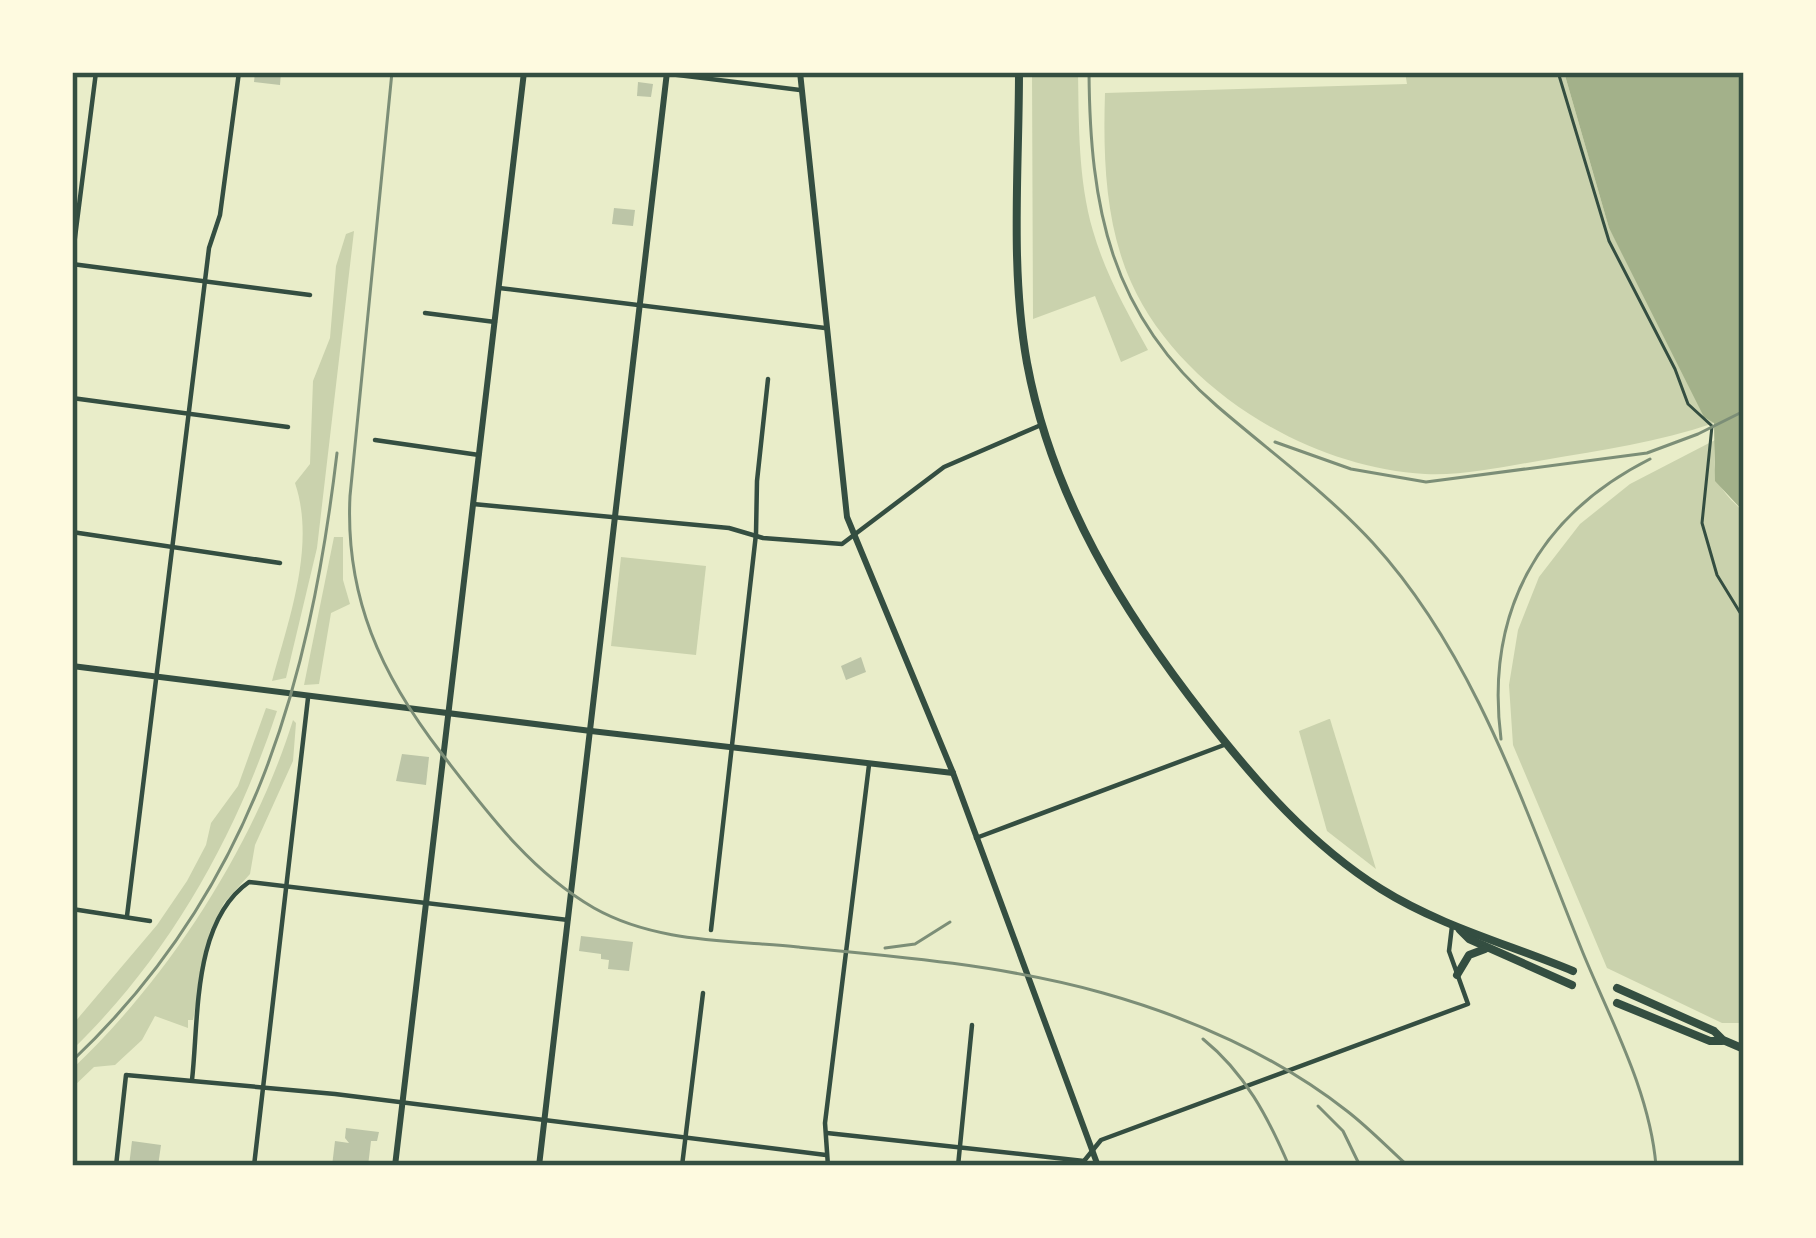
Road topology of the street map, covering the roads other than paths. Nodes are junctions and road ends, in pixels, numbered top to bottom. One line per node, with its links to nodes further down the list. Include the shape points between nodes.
1 (95, 72): 9 (street)
2 (238, 72): 10 (street)
3 (524, 72): 11 (main road)
4 (653, 72): 7 (street)
5 (800, 72): 8 (main road)
6 (1019, 72): 20 (main road, via 1021,317)
7 (667, 73): 8 (street); 13 (main road)
8 (800, 90): 16 (main road)
9 (72, 263): 10 (street)
10 (206, 281): 12 (street); 19 (street)
11 (499, 288): 13 (street); 15 (main road)
12 (310, 295)
13 (640, 306): 16 (street); 25 (main road)
14 (425, 313): 15 (street)
15 (495, 322): 23 (main road)
16 (825, 328): 28 (main road)
17 (768, 379): 27 (street)
18 (72, 398): 19 (street)
19 (189, 414): 21 (street); 29 (street)
20 (1042, 424): 28 (street, via 944,467); 36 (main road, via 1104,570 1140,632)
21 (288, 427)
22 (375, 440): 23 (street)
23 (478, 455): 24 (main road)
24 (473, 504): 25 (street); 34 (main road)
25 (616, 519): 27 (street); 35 (main road)
26 (72, 532): 29 (street)
27 (756, 534): 28 (street, via 842,544); 37 (street)
28 (855, 536): 39 (main road)
29 (173, 546): 30 (street); 32 (street)
30 (280, 563)
31 (72, 666): 32 (main road)
32 (158, 678): 33 (main road); 44 (street)
33 (308, 698): 34 (main road); 41 (street)
34 (449, 715): 35 (main road); 42 (main road)
35 (591, 731): 37 (main road); 45 (main road)
36 (1226, 744): 40 (street); 47 (main road, via 1305,831 1385,892)
37 (732, 748): 38 (main road); 48 (street)
38 (868, 765): 39 (main road); 63 (street)
39 (953, 773): 40 (main road)
40 (976, 838): 66 (main road)
41 (286, 886): 42 (street); 59 (street, via 242,886 212,935); 60 (street)
42 (426, 904): 45 (street); 61 (main road)
43 (72, 909): 44 (street)
44 (127, 916): 46 (street)
45 (568, 920): 62 (main road)
46 (151, 921)
47 (1456, 927): 49 (main road); 50 (main road); 51 (street, via 1447,941)
48 (711, 930)
49 (1490, 949): 51 (main road, via 1469,955); 52 (main road)
50 (1573, 970)
51 (1457, 975): 66 (street, via 1468,1004 1101,1140)
52 (1572, 986)
53 (1616, 988): 57 (main road)
54 (703, 993): 64 (street)
55 (1617, 1004): 57 (main road)
56 (973, 1025): 65 (street)
57 (1723, 1040): 58 (main road)
58 (1744, 1049)
59 (192, 1080): 60 (street); 68 (street, via 126,1075)
60 (263, 1087): 61 (street); 69 (street)
61 (403, 1102): 62 (street); 70 (main road)
62 (544, 1119): 64 (street); 71 (main road)
63 (827, 1133): 65 (street); 67 (street)
64 (685, 1137): 67 (street); 72 (street)
65 (958, 1148): 66 (street, via 1076,1162); 74 (street)
66 (1093, 1153): 75 (main road)
67 (826, 1155): 73 (street)
68 (116, 1166)
69 (254, 1166)
70 (395, 1166)
71 (539, 1166)
72 (682, 1166)
73 (828, 1166)
74 (958, 1166)
75 (1098, 1166)

